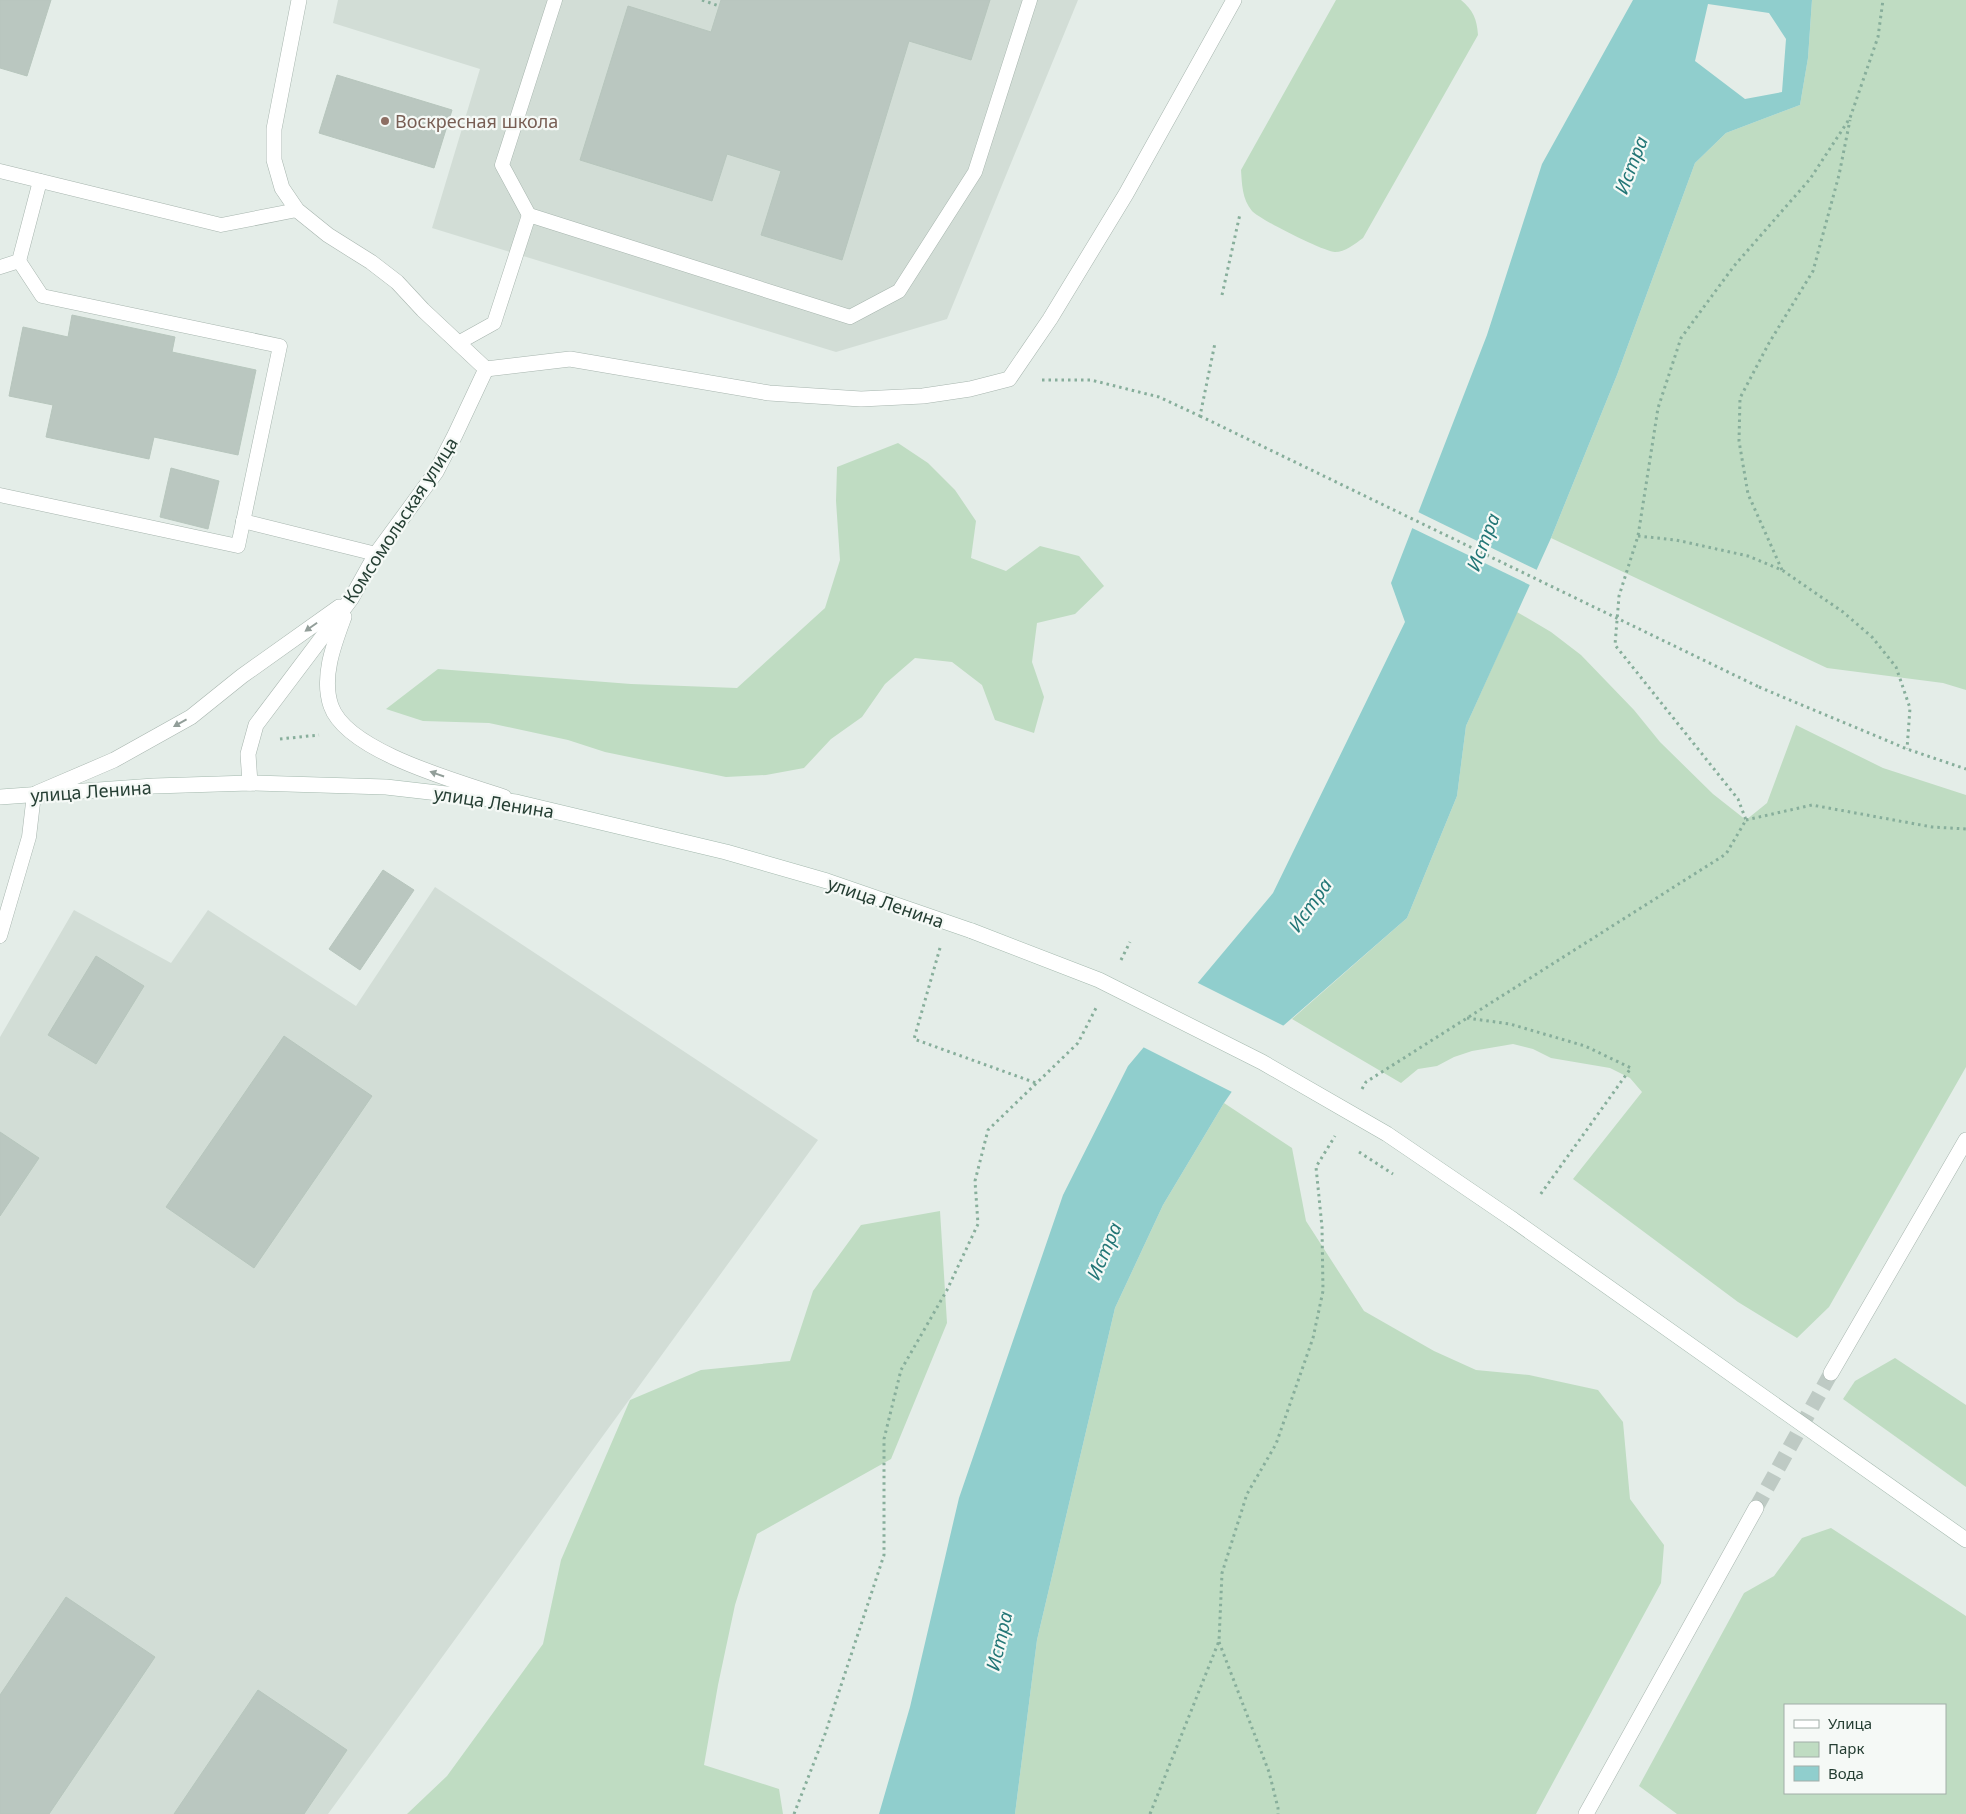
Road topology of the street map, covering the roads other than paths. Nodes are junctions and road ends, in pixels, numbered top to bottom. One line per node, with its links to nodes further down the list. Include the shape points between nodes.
1 (299, 0): 7 (street, via 275,123 274,152 282,188)
2 (555, 0): 8 (lane, via 502,165)
3 (1030, 0): 8 (lane, via 975,172 899,291 850,317)
4 (1234, 0): 12 (street, via 1126,194 1009,380 970,390 923,396 860,399 769,393 570,360)
5 (0, 170): 6 (lane)
6 (40, 180): 7 (lane, via 221,225); 9 (lane)
7 (298, 210): 11 (street, via 328,235 397,282)
8 (529, 215): 11 (lane, via 494,323)
9 (19, 261): 10 (lane); 14 (lane, via 42,296 280,346)
10 (0, 267)
11 (458, 343): 12 (street)
12 (486, 369): 15 (street, Комсомольская улица, via 436,472)
13 (0, 495): 14 (lane, via 238,546)
14 (243, 521): 15 (lane)
15 (376, 554): 16 (street, Комсомольская улица)
16 (351, 599): 17 (street, Комсомольская улица, via 256,726 248,754); 18 (street, one-way to 18, via 190,717 114,760); 20 (street, one-way to 16, via 410,765 364,742 342,726 332,707 328,686 331,651)
17 (250, 783): 18 (street, улица Ленина); 20 (street, улица Ленина, via 386,787)
18 (34, 794): 19 (street, улица Ленина); 21 (lane, via 29,837)
19 (0, 797)
20 (516, 802): 27 (street, улица Ленина, bridge, via 735,854 827,881 972,931 1099,980 1262,1062 1386,1134 1512,1219)
21 (15, 881): 22 (lane); 23 (lane)
22 (0, 888)
23 (0, 936)
24 (1966, 1140): 25 (street)
25 (1831, 1373)
26 (1756, 1508): 28 (street)
27 (1966, 1540)
28 (1586, 1814)

